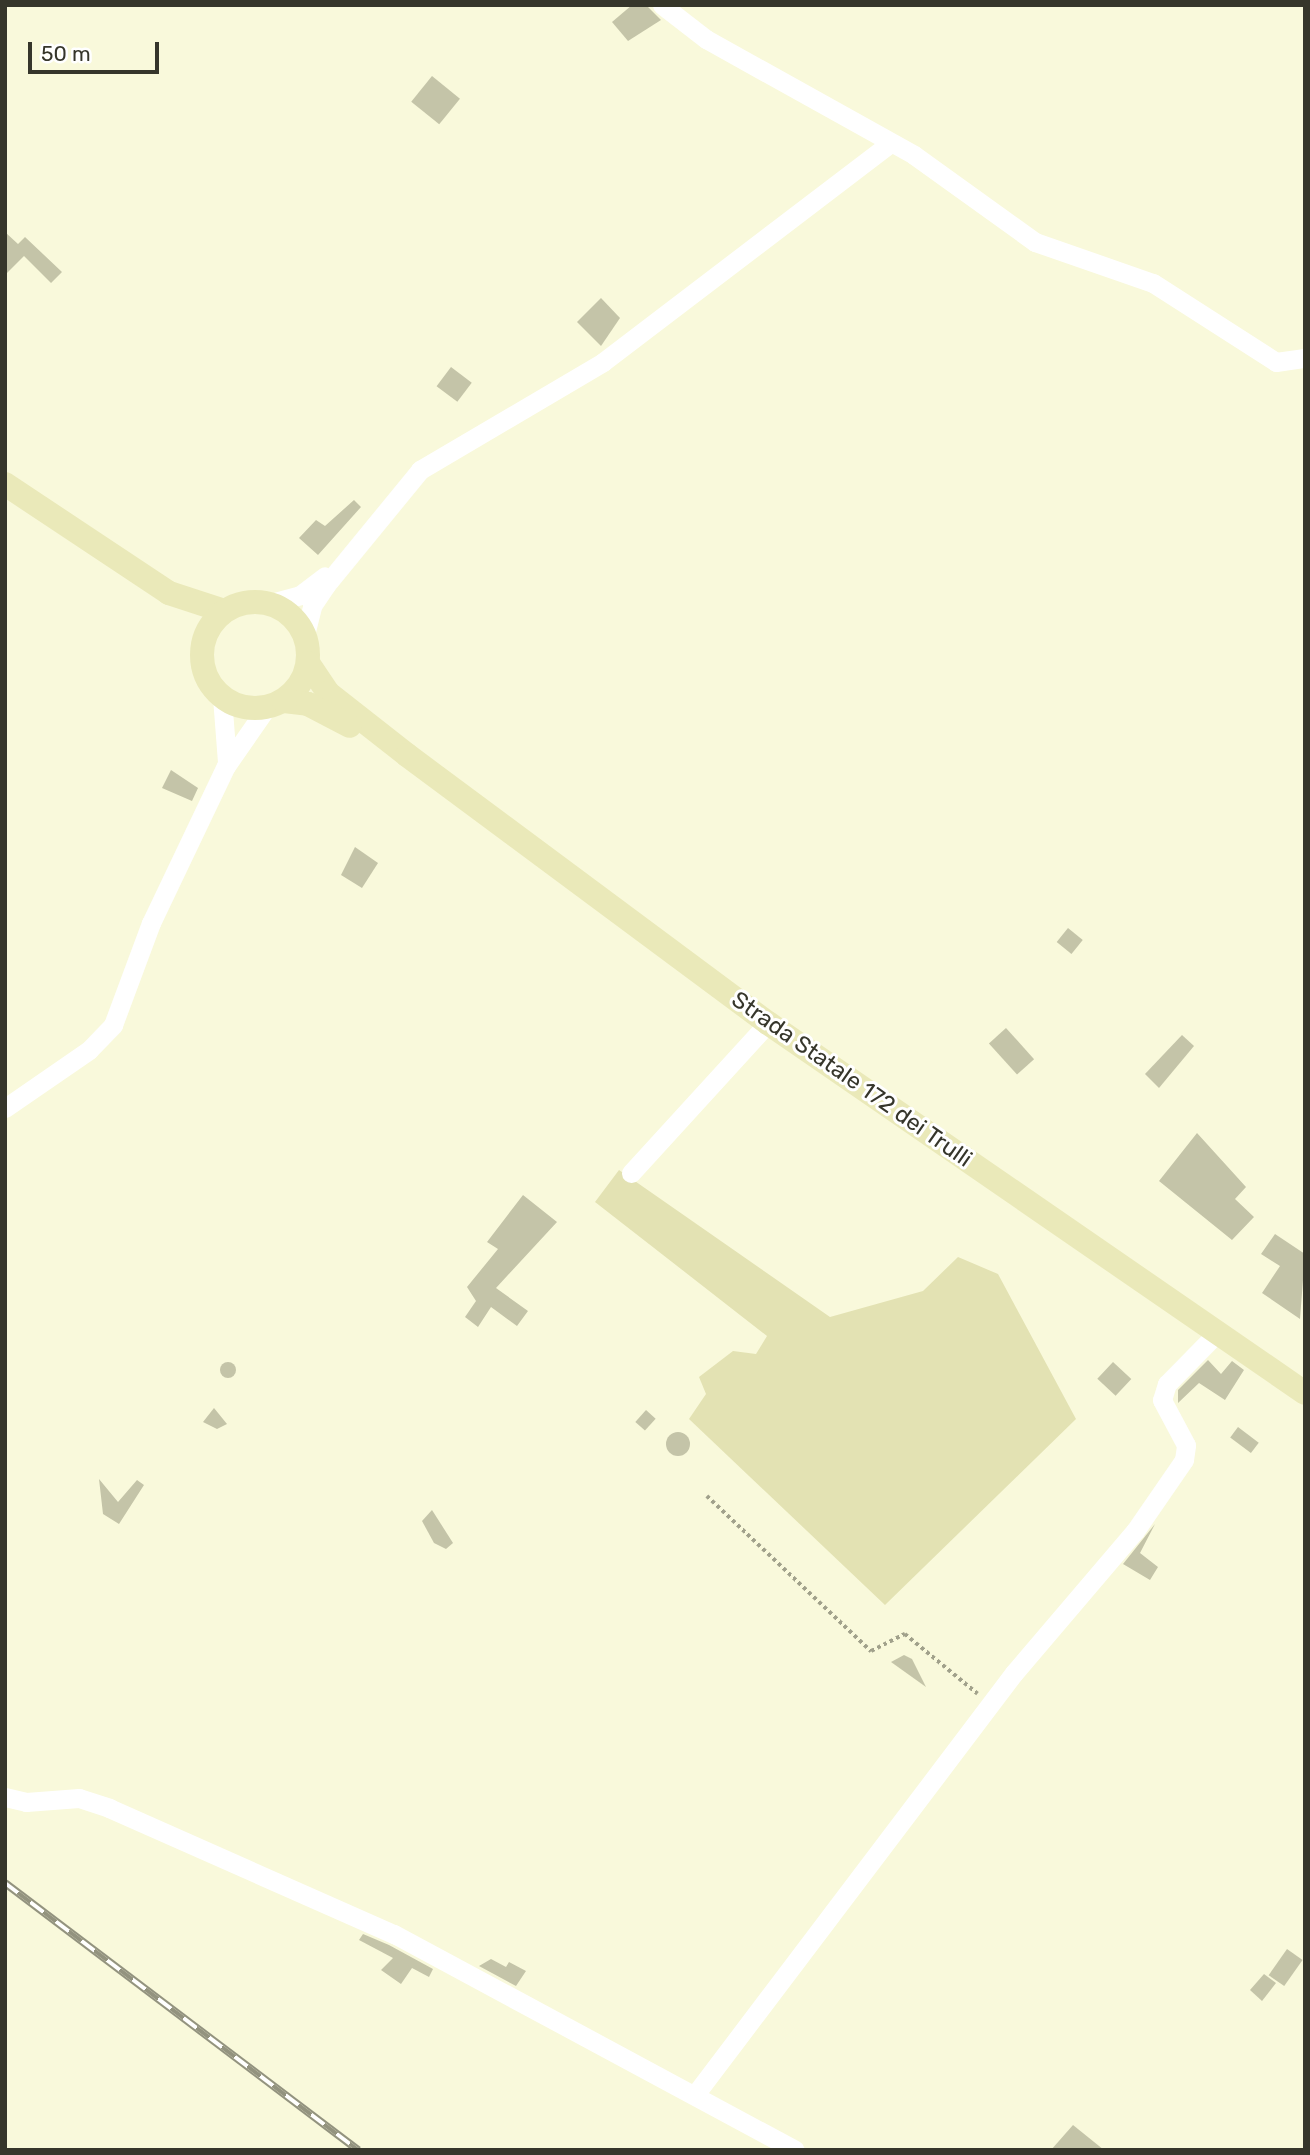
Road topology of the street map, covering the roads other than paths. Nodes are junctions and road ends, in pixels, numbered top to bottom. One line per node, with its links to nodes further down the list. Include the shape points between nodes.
1 (662, 5): 2 (street, via 706,38)
2 (890, 143): 3 (street, via 1035,242 1153,283 1276,362); 5 (street, via 603,362 421,470)
3 (1305, 358)
4 (5, 484): 6 (main road)
5 (342, 562): 7 (street, via 300,595); 9 (street, via 312,606)
6 (169, 593): 8 (main road); 10 (main road)
7 (271, 603): 8 (main road, via 248,602); 9 (main road)
8 (223, 611): 10 (main road)
9 (305, 635): 11 (main road, Strada Statale 172 dei Trulli)
10 (204, 641): 12 (main road, via 203,667)
11 (308, 663): 13 (main road); 14 (main road, Strada Statale 172 dei Trulli, via 328,693)
12 (222, 697): 13 (main road, Strada Statale 172 dei Trulli, via 250,708); 15 (street, via 229,728)
13 (276, 704): 14 (main road, Strada Statale 172 dei Trulli, via 316,707); 15 (street)
14 (407, 755): 16 (main road, Strada Statale 172 dei Trulli)
15 (226, 766): 17 (street, via 151,923 113,1025 89,1050)
16 (768, 1023): 18 (street); 19 (main road, Strada Statale 172 dei Trulli)
17 (5, 1108)
18 (631, 1173)
19 (1217, 1332): 20 (main road, Strada Statale 172 dei Trulli); 22 (street, via 1167,1384 1162,1399 1186,1445 1184,1460 1135,1531 990,1704)
20 (1305, 1393)
21 (5, 1797): 22 (street, via 26,1802 79,1798 109,1808 394,1934)
22 (697, 2092): 23 (street)
23 (795, 2150)

